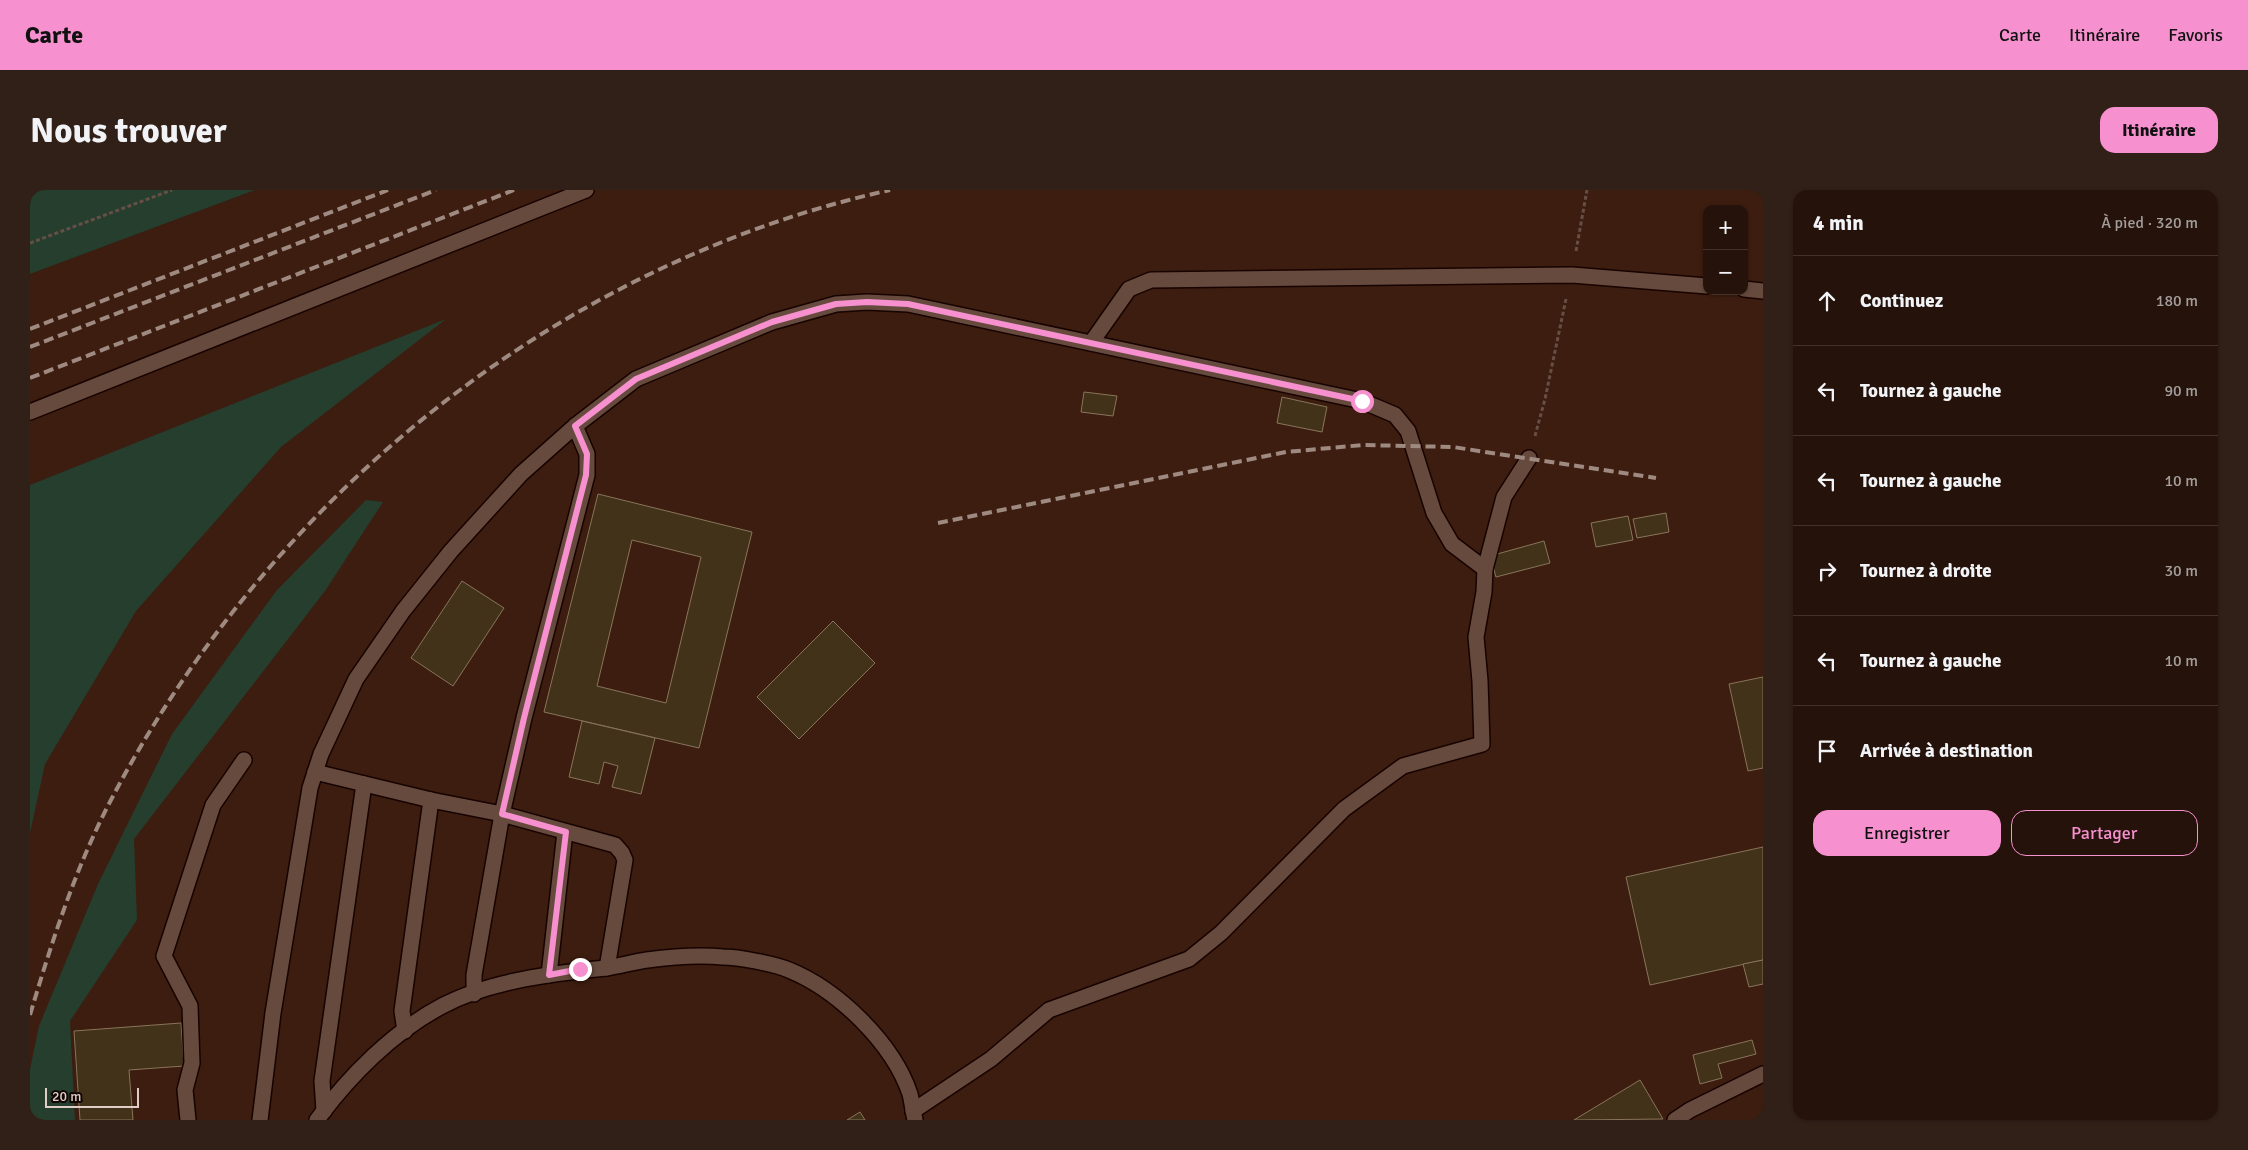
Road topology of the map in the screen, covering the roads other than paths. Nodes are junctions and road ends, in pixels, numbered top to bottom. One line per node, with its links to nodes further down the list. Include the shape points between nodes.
1 (586, 190): 6 (street)
2 (1703, 286): 5 (street, via 1572,275 1150,280 1129,289)
3 (1748, 289): 4 (street)
4 (1763, 291)
5 (1091, 343): 7 (street, via 908,304 836,304 772,322 636,379); 9 (street, via 1362,401 1395,415 1408,432 1434,513 1452,544)
6 (30, 412)
7 (575, 426): 11 (street, via 521,474 451,551 403,611 356,679); 14 (street, via 587,454 586,475)
8 (1529, 458): 9 (street, via 1504,497)
9 (1485, 569): 22 (street, via 1476,637 1482,744 1403,766 1344,809 1221,933 1189,959 1049,1010 991,1059)
10 (244, 760): 23 (street, via 213,806 164,956 190,1006 192,1063 186,1090)
11 (315, 772): 12 (street); 24 (street, via 298,853)
12 (364, 784): 13 (street); 21 (street, via 322,1082)
13 (431, 800): 14 (street); 19 (street, via 402,1011)
14 (502, 814): 15 (street); 18 (street, via 474,975)
15 (566, 832): 16 (street, via 614,845 622,853 624,860); 17 (street)
16 (607, 968): 17 (street); 22 (street, via 649,960 723,956 786,969 802,976 869,1027 893,1058 910,1094)
17 (549, 975): 18 (street)
18 (474, 994): 19 (street, via 442,1006)
19 (405, 1031): 21 (street, via 361,1069)
20 (1763, 1074): 25 (street)
21 (321, 1115)
22 (914, 1115)
23 (188, 1120)
24 (260, 1120)
25 (1675, 1120)

